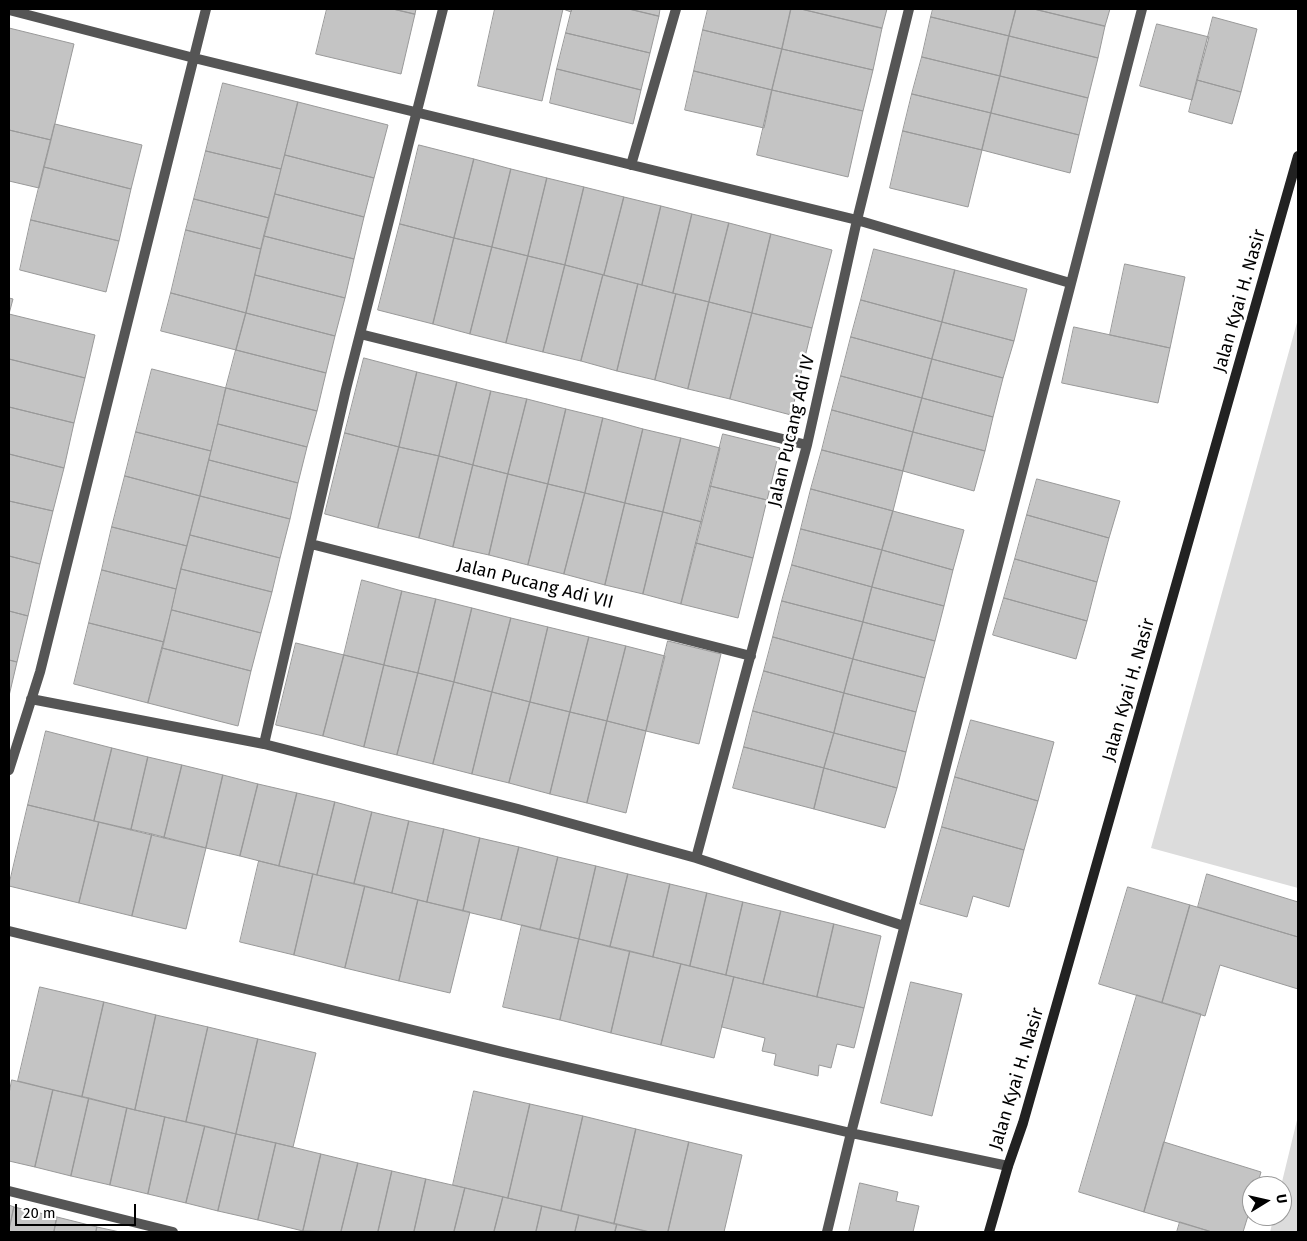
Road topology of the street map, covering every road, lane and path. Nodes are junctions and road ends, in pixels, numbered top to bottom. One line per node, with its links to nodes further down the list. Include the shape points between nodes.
1 (206, 9): 7 (street)
2 (442, 9): 8 (street)
3 (676, 9): 10 (street)
4 (909, 9): 11 (street, Jalan Pucang Adi IV)
5 (1142, 9): 12 (street)
6 (9, 10): 7 (street)
7 (194, 58): 8 (street); 17 (street)
8 (417, 112): 10 (street); 13 (street)
9 (1298, 156): 24 (main road, Jalan Kyai H. Nasir, via 1023,1123)
10 (631, 165): 11 (street)
11 (857, 220): 12 (street); 14 (street, Jalan Pucang Adi IV)
12 (1070, 283): 21 (street)
13 (360, 334): 14 (street); 15 (street)
14 (807, 445): 16 (street, Jalan Pucang Adi IV)
15 (310, 544): 16 (street, Jalan Pucang Adi VII); 18 (street)
16 (751, 656): 20 (street, Jalan Pucang Adi IV)
17 (31, 699): 18 (street); 19 (street)
18 (264, 744): 20 (street)
19 (9, 770)
20 (696, 858): 21 (street)
21 (904, 926): 23 (street)
22 (9, 931): 23 (street, via 503,1052)
23 (851, 1132): 24 (street); 27 (street)
24 (1008, 1166): 28 (main road, Jalan Kyai H. Nasir)
25 (9, 1191): 26 (street)
26 (173, 1232)
27 (827, 1232)
28 (989, 1232)

